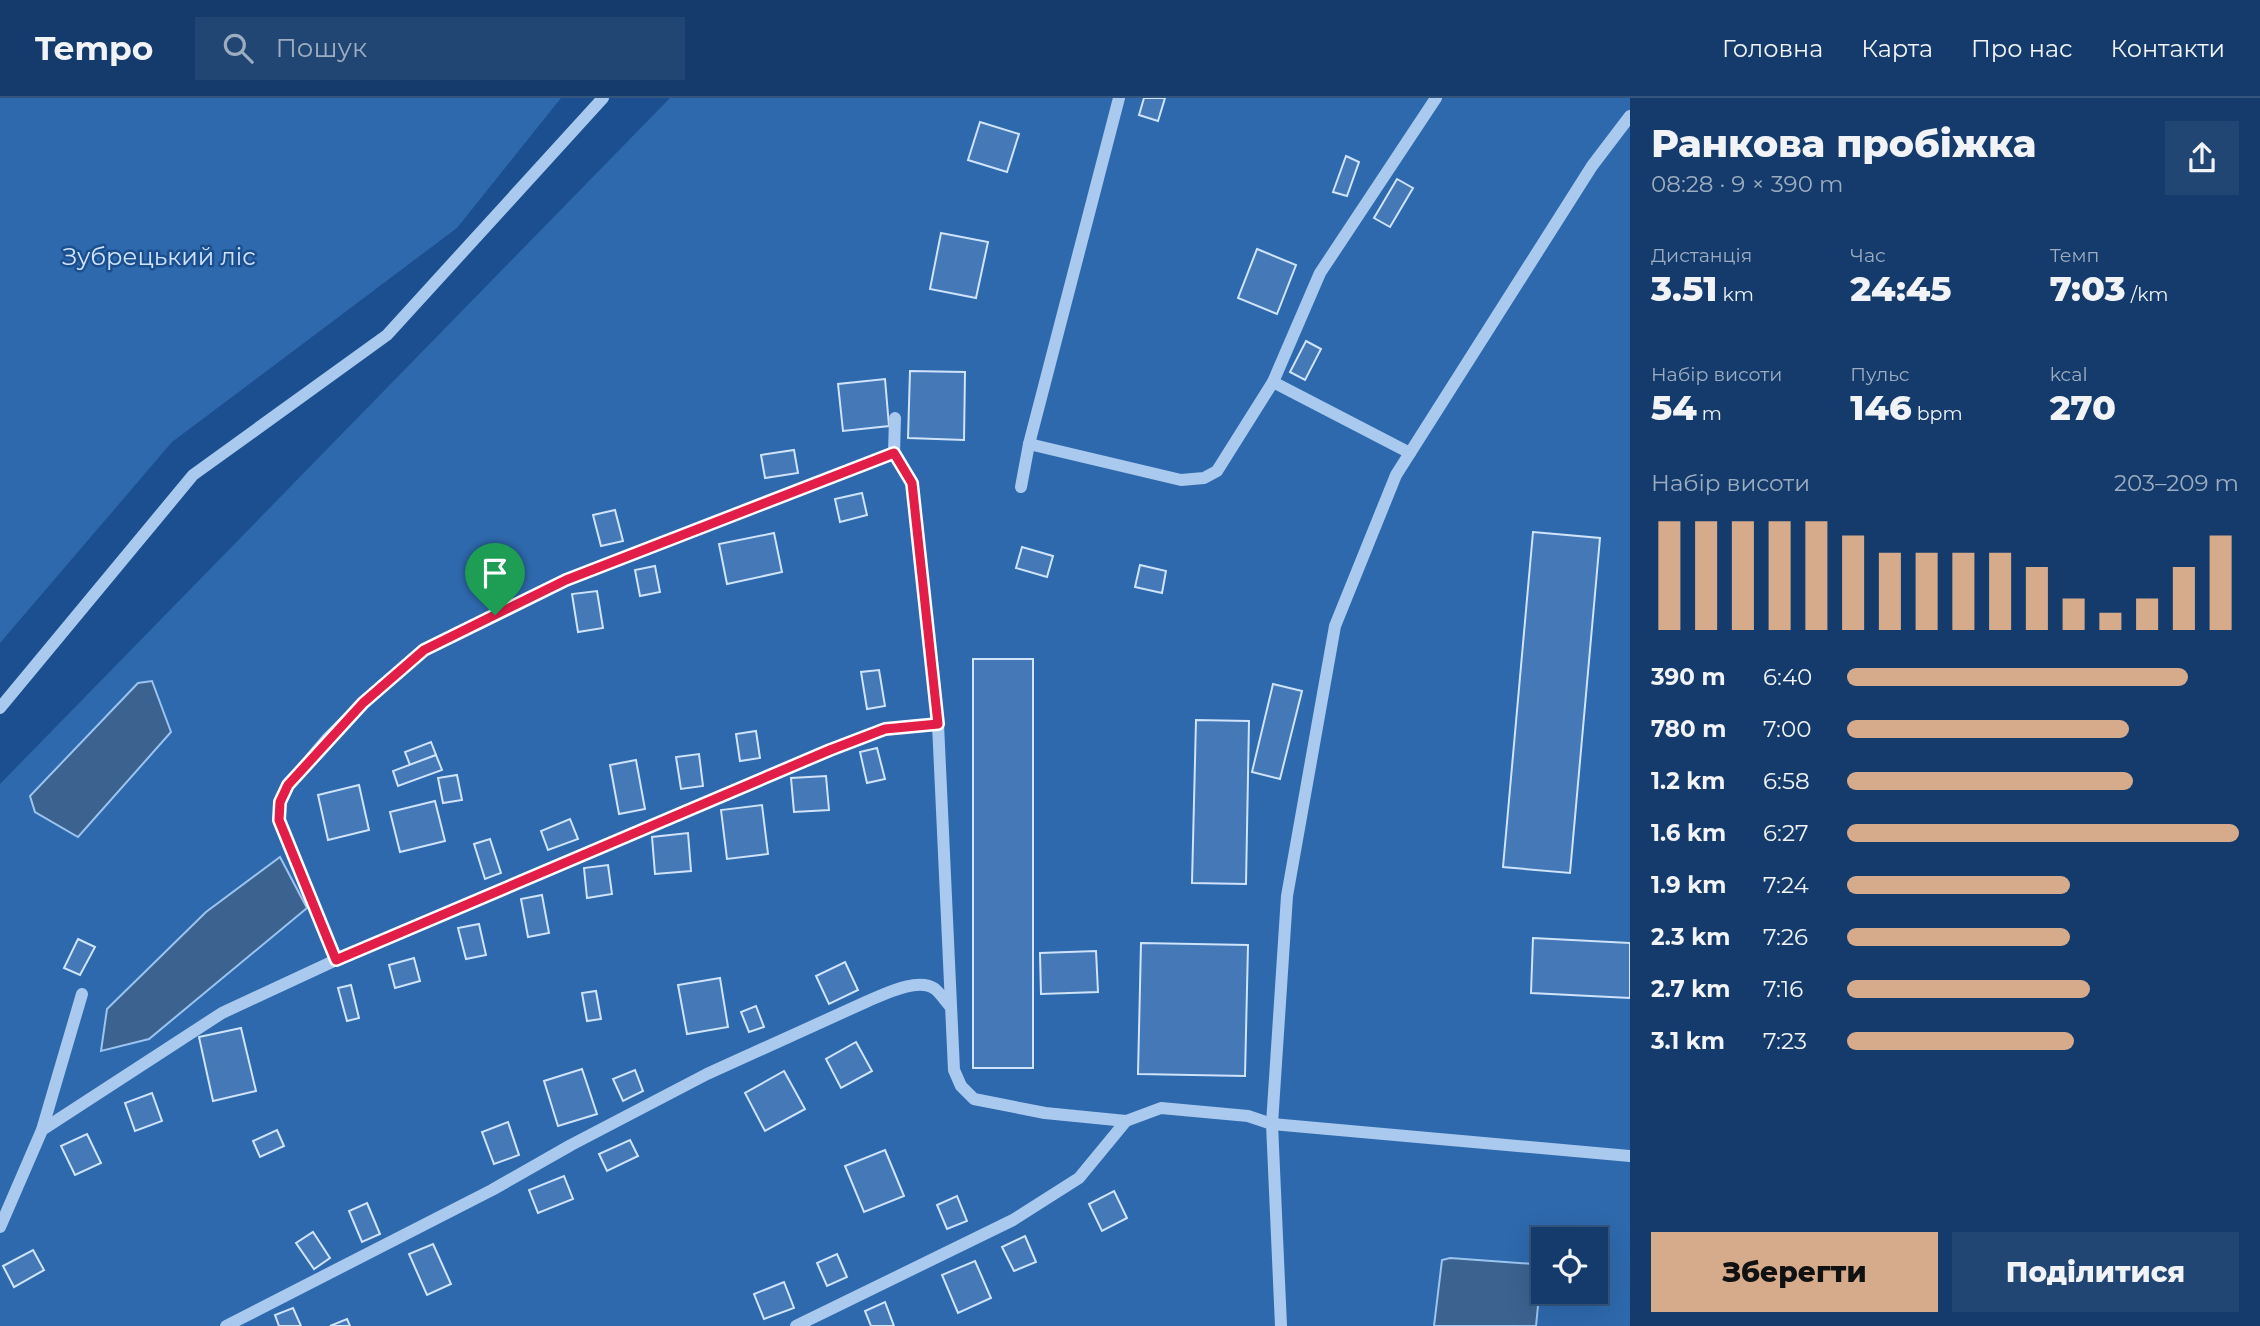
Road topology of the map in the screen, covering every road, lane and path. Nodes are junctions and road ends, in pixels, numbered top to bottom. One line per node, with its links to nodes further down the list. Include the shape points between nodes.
1 (603, 98): 11 (street, via 387,335 193,475)
2 (1436, 98): 5 (street, via 1320,273)
3 (1118, 101): 7 (street)
4 (1630, 116): 9 (street, via 1592,166)
5 (1273, 382): 7 (street, via 1217,471 1204,478 1181,480); 9 (street)
6 (895, 418): 8 (street)
7 (1029, 443): 10 (street)
8 (894, 453): 12 (street, via 912,483); 13 (street, via 566,580 424,650 363,703 288,785 280,802 279,820)
9 (1409, 453): 17 (street, via 1335,626 1287,896)
10 (1020, 487)
11 (0, 708)
12 (938, 724): 13 (street, via 885,729 830,750); 15 (street)
13 (336, 960): 18 (street, via 222,1013)
14 (82, 994): 18 (street)
15 (951, 1007): 16 (street, via 954,1070 974,1099 1045,1113); 21 (street, via 934,988 922,985 868,1000 707,1074)
16 (1126, 1121): 17 (street, via 1161,1108 1248,1116); 22 (street, via 1079,1178 1013,1220)
17 (1272, 1124): 19 (street); 23 (street)
18 (42, 1130): 20 (street)
19 (1630, 1156)
20 (0, 1227)
21 (226, 1326)
22 (796, 1326)
23 (1281, 1326)

